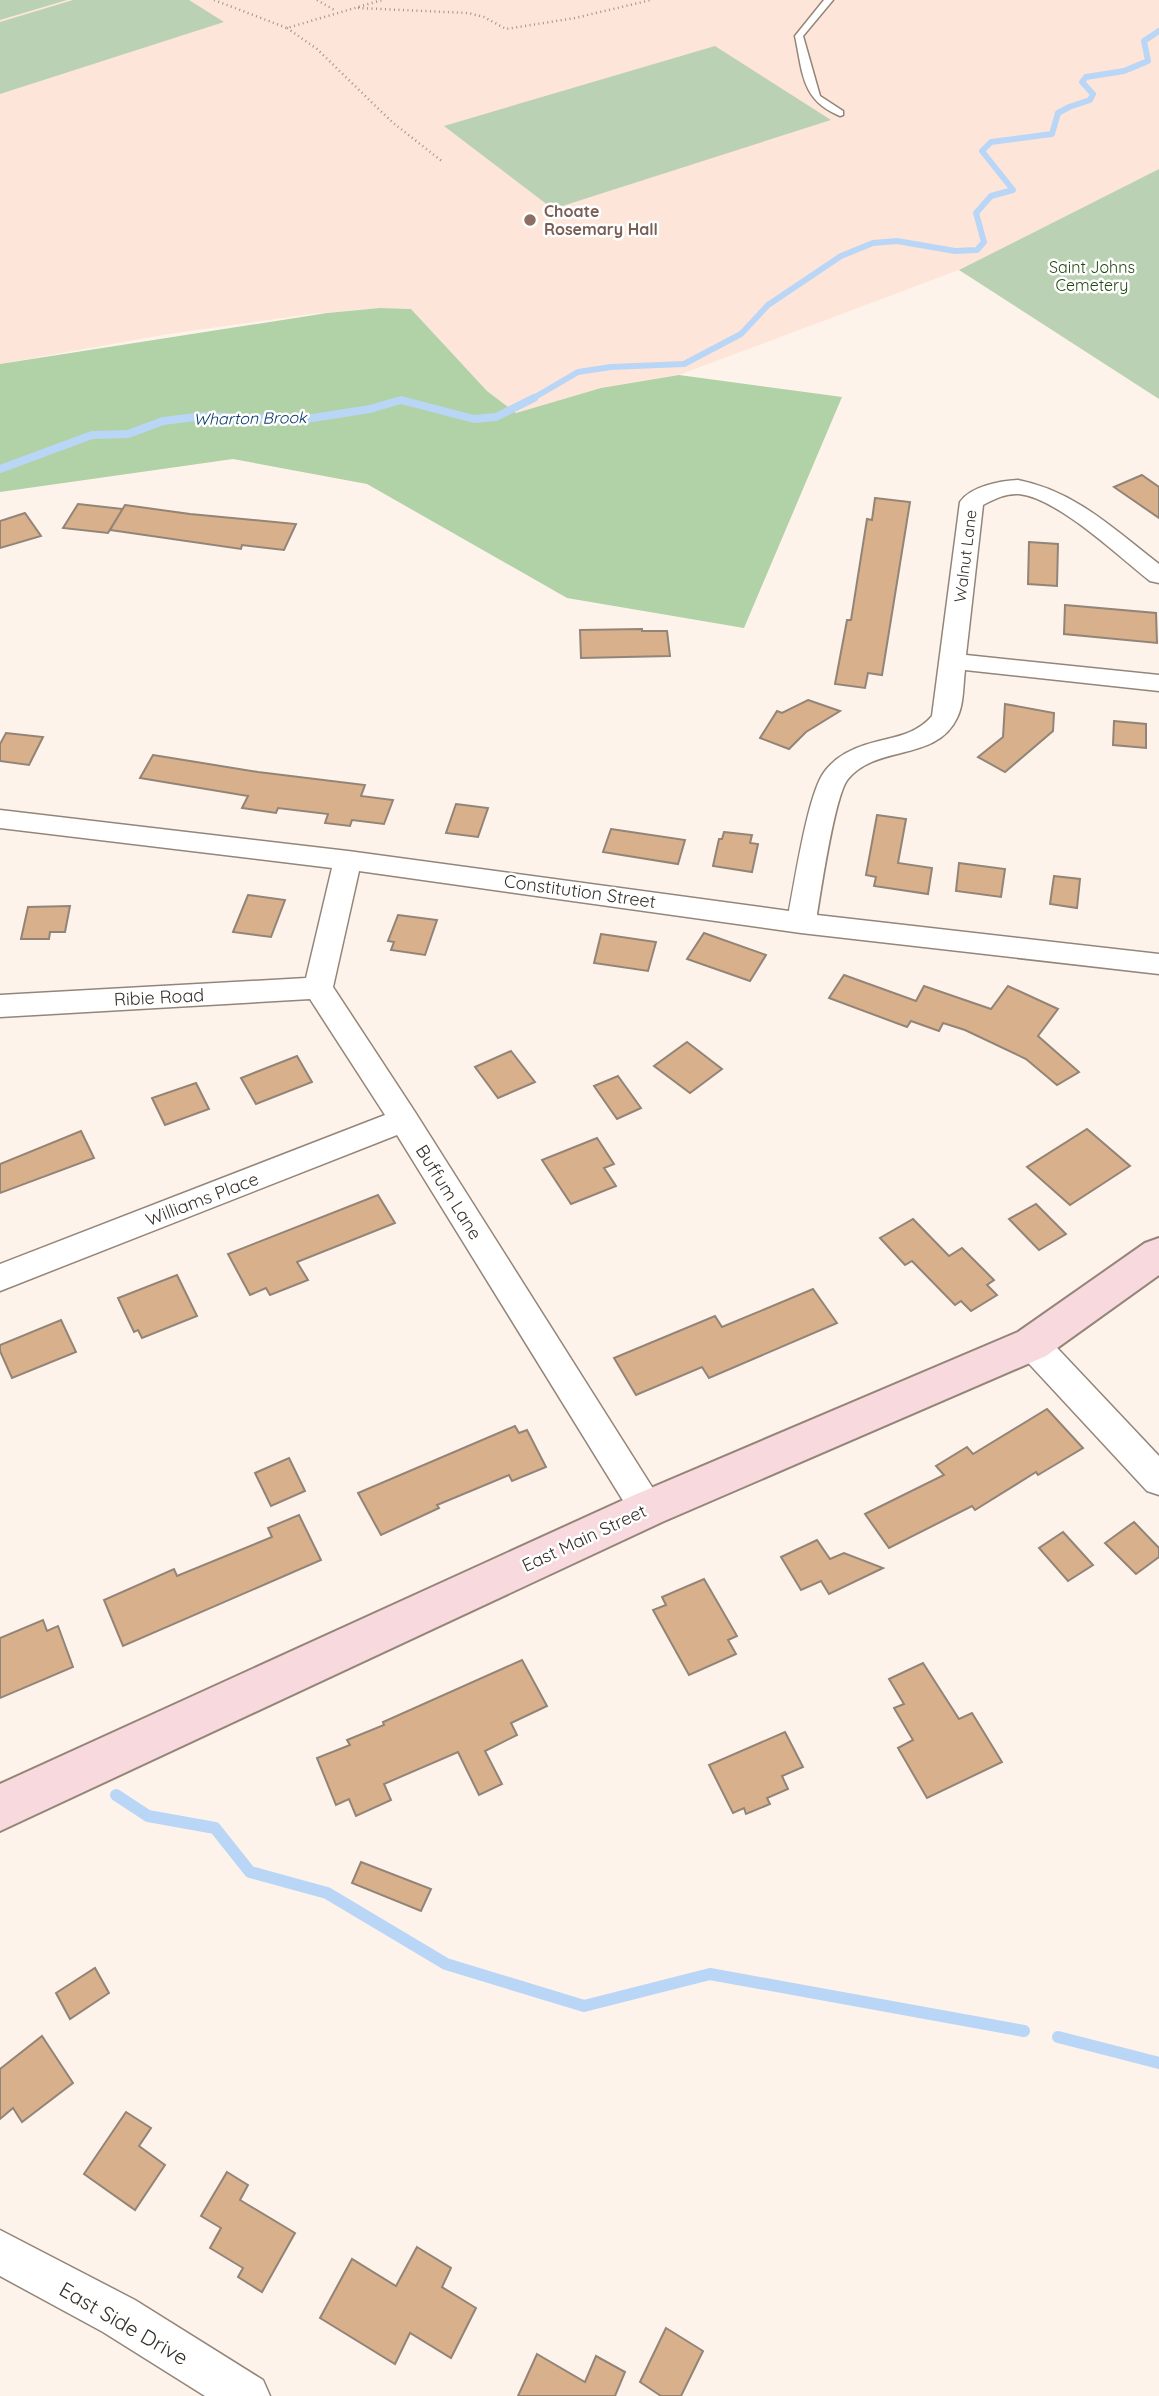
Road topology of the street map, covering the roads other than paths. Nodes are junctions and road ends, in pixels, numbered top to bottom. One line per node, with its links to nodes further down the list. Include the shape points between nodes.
1 (829, 0): 2 (lane, via 799,36 816,98)
2 (840, 113)
3 (1159, 576): 4 (street, Walnut Lane, via 1062,502 1017,487 992,491 972,502)
4 (953, 661): 5 (street); 8 (street, Walnut Lane, via 945,718 932,732 916,742 873,750 850,760 832,780)
5 (1159, 683)
6 (0, 819): 7 (street, Constitution Street)
7 (348, 860): 8 (street, Constitution Street); 10 (street)
8 (801, 923): 9 (street, Constitution Street)
9 (1159, 964)
10 (318, 988): 11 (street, Ribie Road); 12 (street, Buffum Lane)
11 (0, 1006)
12 (404, 1120): 14 (street, Williams Place); 17 (street, Buffum Lane)
13 (1159, 1254): 15 (main road, East Main Street)
14 (0, 1278)
15 (1032, 1344): 16 (street); 17 (main road, East Main Street)
16 (1159, 1480)
17 (647, 1509): 18 (main road, East Main Street)
18 (0, 1808)
19 (0, 2252): 20 (street, East Side Drive, via 118,2316)
20 (247, 2396)

